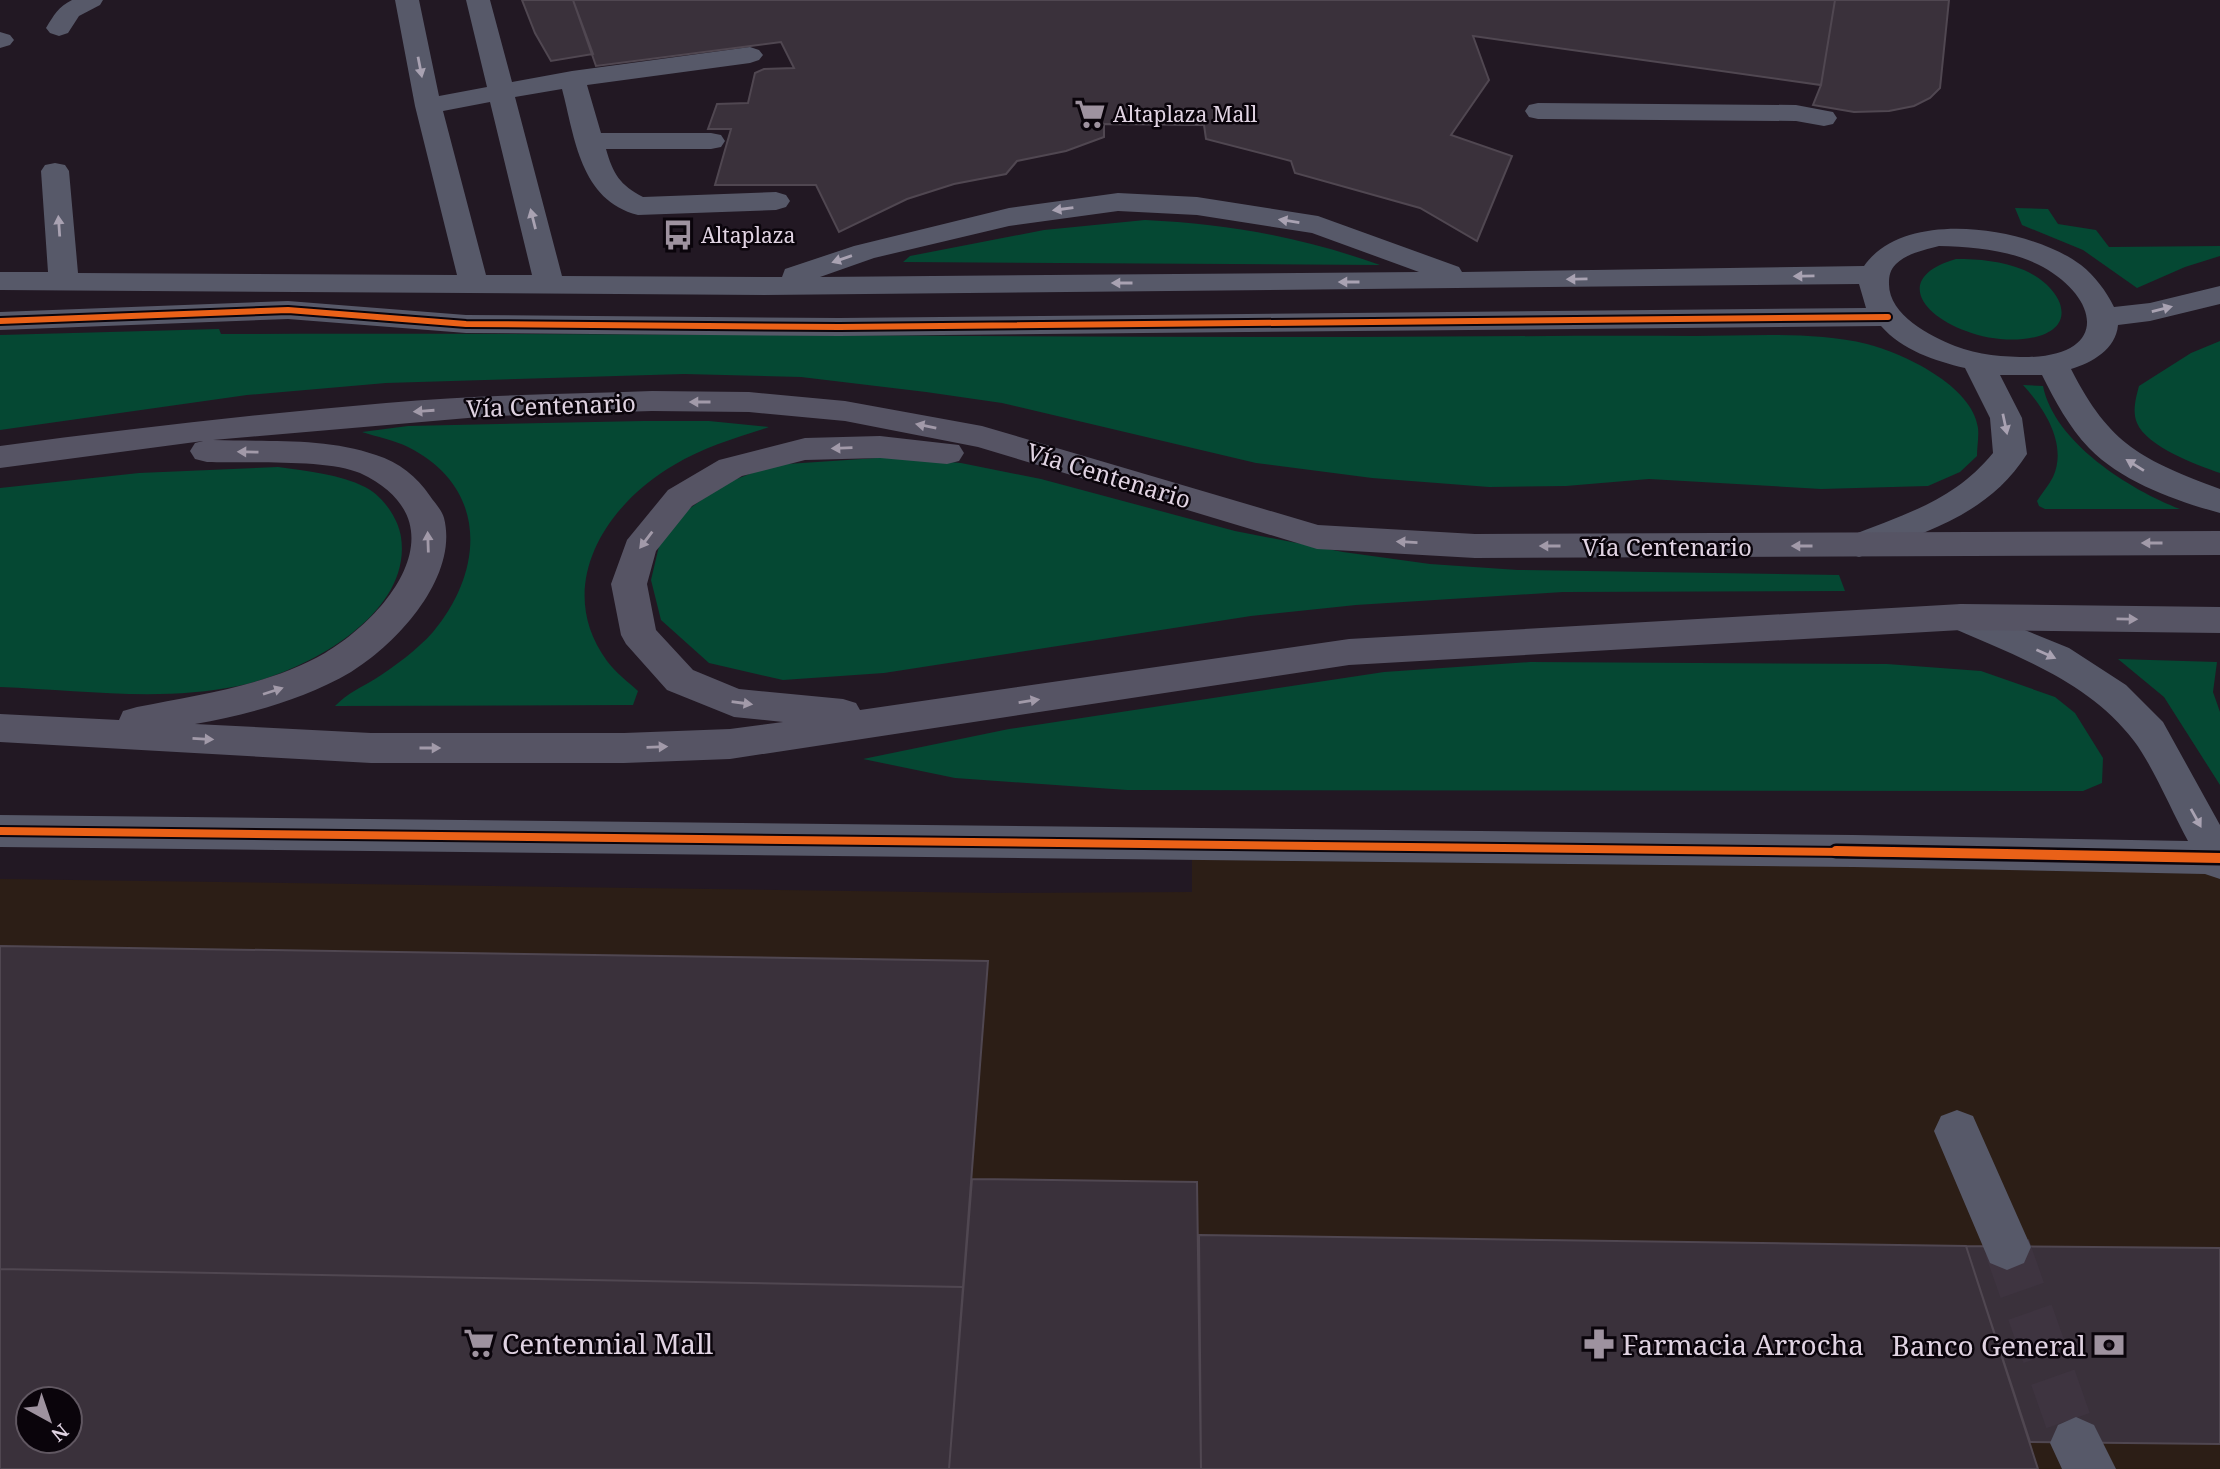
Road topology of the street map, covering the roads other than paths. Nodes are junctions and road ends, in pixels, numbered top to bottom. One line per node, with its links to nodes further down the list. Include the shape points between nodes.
1 (91, 0): 4 (street, via 69,11)
2 (407, 0): 8 (street, one-way to 8)
3 (478, 0): 7 (street)
4 (58, 28)
5 (750, 55): 6 (street)
6 (572, 79): 7 (street); 11 (street)
7 (502, 92): 8 (street); 20 (street, one-way to 7)
8 (428, 106): 19 (street)
9 (1538, 111): 10 (street)
10 (1824, 117)
11 (590, 141): 12 (street); 14 (street, via 598,174 614,193 638,205)
12 (711, 141)
13 (55, 171): 17 (street, one-way to 13)
14 (776, 201)
15 (1873, 275): 18 (street, one-way to 18); 25 (street, via 1874,295); 26 (street, via 1894,249 1914,241 1966,237 2004,243 2072,273 2094,295)
16 (0, 281): 17 (street)
17 (64, 281): 19 (street)
18 (1470, 281): 21 (street, one-way to 21); 21 (street, one-way to 21, via 1318,225 1197,206 1118,202 1009,217 864,252)
19 (474, 285): 20 (street)
20 (549, 285): 21 (street)
21 (765, 286)
22 (2220, 295): 26 (street, one-way to 22, via 2150,312)
23 (0, 302): 24 (street)
24 (288, 310): 25 (street, via 467,324 839,327); 27 (street)
25 (1888, 317): 28 (street, via 1921,341)
26 (2104, 317): 29 (street, via 2100,338 2082,354)
27 (0, 321)
28 (1977, 362): 29 (street, via 2016,368); 35 (street, one-way to 35, via 2006,418 2010,454 1986,484 1938,514)
29 (2053, 365): 32 (street, one-way to 29, via 2142,470 2104,443 2075,408)
30 (0, 457): 33 (highway, Vía Centenario, one-way to 30, via 982,437 845,411 749,402 652,401 387,413 171,434)
31 (0, 473): 39 (highway, one-way to 31, via 144,720 241,701 293,684 338,662 377,633 418,583 428,542 427,517 405,485 367,463 317,454 180,451)
32 (2220, 502)
33 (1317, 537): 35 (highway, Vía Centenario, one-way to 33, via 1475,546); 38 (highway, one-way to 38, via 978,455 880,446 805,449 731,468 680,498 639,548 629,584 639,635 680,680 706,693 734,703 843,713)
34 (2220, 543): 35 (highway, Vía Centenario, one-way to 35)
35 (1859, 545)
36 (1961, 617): 37 (highway, one-way to 37); 38 (highway, one-way to 36, via 1349,652); 41 (street, one-way to 41, via 2056,658 2113,695 2149,732)
37 (2220, 620)
38 (980, 708): 39 (highway, one-way to 38, via 371,748 624,748 730,744)
39 (6, 728)
40 (0, 831): 41 (street, via 1839,850)
41 (2219, 859)
42 (1957, 1131): 43 (street)
43 (2007, 1247)

